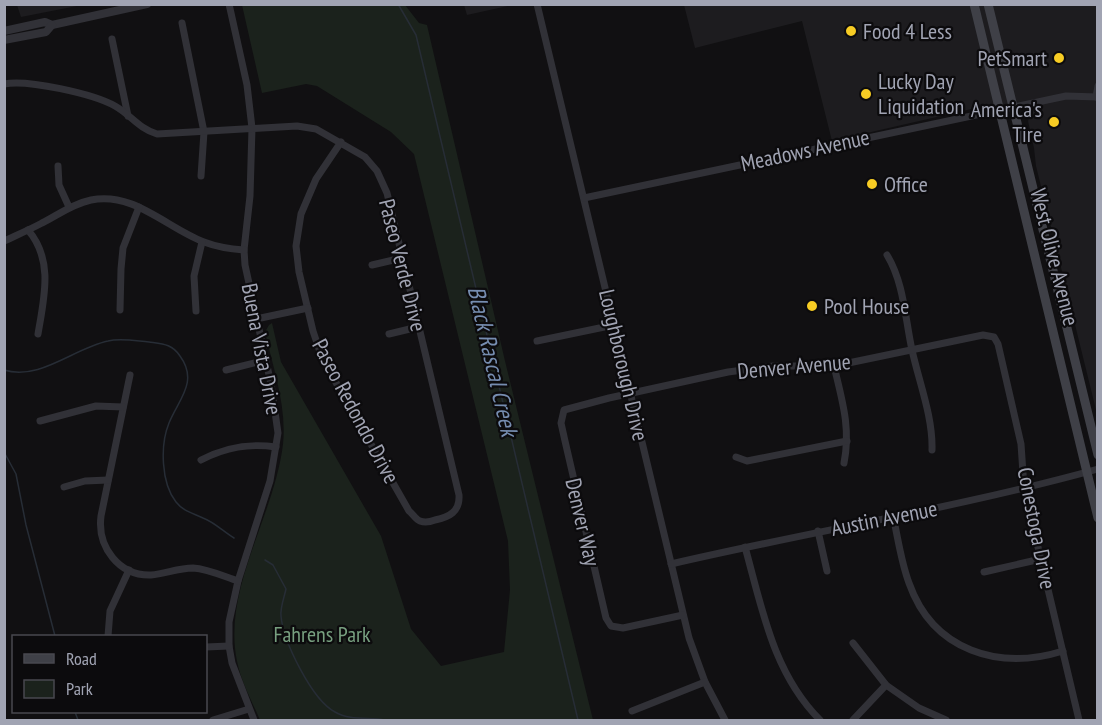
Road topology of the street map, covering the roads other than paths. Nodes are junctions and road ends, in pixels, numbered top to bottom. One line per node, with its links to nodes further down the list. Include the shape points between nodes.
1 (147, 4): 7 (street)
2 (229, 4): 17 (street, Buena Vista Drive)
3 (537, 4): 22 (street, Loughborough Drive)
4 (974, 4): 15 (main road, West Olive Avenue)
5 (988, 4): 14 (main road, West Olive Avenue)
6 (182, 24): 18 (street)
7 (52, 25): 8 (street, via 45,22); 10 (street, via 46,32)
8 (4, 31)
9 (112, 39): 16 (street)
10 (4, 40)
11 (4, 84): 16 (street, Paseo Verde Drive, via 20,82 91,97 114,105)
12 (1098, 86): 13 (street)
13 (1097, 97): 14 (street, Meadows Avenue, via 1066,96)
14 (1012, 106): 15 (street, Meadows Avenue); 53 (main road, West Olive Avenue)
15 (999, 109): 22 (street, Meadows Avenue); 58 (main road, West Olive Avenue)
16 (128, 116): 18 (street, Paseo Verde Drive, via 140,127 157,134)
17 (252, 128): 18 (street, Paseo Verde Drive); 19 (street, Paseo Verde Drive, via 316,129); 28 (street, Buena Vista Drive)
18 (204, 132): 21 (street)
19 (340, 142): 30 (street, Paseo Verde Drive, via 365,157 377,171 387,193); 32 (street, Paseo Redondo Drive, via 316,179 298,223 297,256)
20 (58, 166): 23 (street, via 59,185)
21 (201, 176)
22 (584, 198): 36 (street, Loughborough Drive)
23 (69, 207): 24 (street, via 102,198 123,200); 25 (street)
24 (139, 207): 27 (street); 33 (street, via 123,248)
25 (28, 230): 26 (street); 38 (street, via 36,239 45,269)
26 (4, 242)
27 (202, 242): 28 (street); 34 (street, via 194,276)
28 (244, 250): 35 (street, Buena Vista Drive)
29 (888, 255): 42 (street, via 897,275)
30 (402, 258): 31 (street); 37 (street, Paseo Verde Drive)
31 (372, 265)
32 (308, 308): 35 (street); 62 (street, Paseo Redondo Drive, via 322,357 410,511 421,522 444,518 456,510)
33 (120, 310)
34 (196, 311)
35 (256, 319): 43 (street, Buena Vista Drive)
36 (614, 325): 41 (street); 47 (street, Loughborough Drive)
37 (418, 327): 39 (street); 62 (street, Paseo Verde Drive)
38 (38, 334)
39 (389, 334)
40 (994, 337): 42 (street, Denver Avenue, via 983,335); 61 (street, Conestoga Drive, via 1021,444)
41 (537, 341)
42 (912, 350): 44 (street, Denver Avenue); 52 (street, via 932,431)
43 (266, 360): 45 (street); 51 (street, Buena Vista Drive, via 277,418)
44 (834, 366): 47 (street, Denver Avenue, via 738,370); 50 (street, via 847,421)
45 (226, 370)
46 (130, 375): 48 (street)
47 (631, 394): 68 (street, Loughborough Drive); 73 (street, Denver Way, via 564,410 561,416 606,618 611,626 623,628)
48 (123, 407): 49 (street, via 96,406); 59 (street)
49 (40, 421)
50 (847, 441): 54 (street, via 747,461); 56 (street)
51 (276, 447): 55 (street, via 230,448); 72 (street, Buena Vista Drive, via 270,481)
52 (932, 450)
53 (1098, 455)
54 (736, 457)
55 (201, 460)
56 (844, 463)
57 (1098, 469): 58 (street, Austin Avenue)
58 (1086, 472): 61 (street, Austin Avenue); 64 (main road, West Olive Avenue)
59 (108, 480): 60 (street); 69 (street, via 100,522 102,540 115,561)
60 (64, 487)
61 (1024, 488): 63 (street, Austin Avenue); 67 (street, Conestoga Drive)
62 (459, 495)
63 (893, 516): 65 (street, Austin Avenue); 78 (street, via 909,583 935,626 976,652 1006,659 1032,659)
64 (1098, 518)
65 (818, 531): 66 (street, Austin Avenue); 70 (street)
66 (745, 547): 68 (street, Austin Avenue); 86 (street, via 768,633 791,681)
67 (1041, 559): 71 (street); 78 (street, Conestoga Drive)
68 (671, 564): 73 (street, Loughborough Drive)
69 (129, 570): 72 (street, via 148,575 195,568); 74 (street, via 110,611)
70 (827, 572)
71 (984, 572)
72 (238, 581): 76 (street, Buena Vista Drive, via 229,617)
73 (683, 615): 79 (street, Loughborough Drive)
74 (108, 635)
75 (853, 644): 80 (street)
76 (229, 646): 77 (street); 81 (street, Buena Vista Drive)
77 (207, 647)
78 (1063, 651): 89 (street, Conestoga Drive)
79 (705, 682): 82 (street); 85 (street, Loughborough Drive)
80 (886, 685): 87 (street); 88 (street, via 919,708)
81 (249, 709): 83 (street); 84 (street, Buena Vista Drive)
82 (632, 711)
83 (213, 720)
84 (254, 720)
85 (725, 720)
86 (820, 720)
87 (853, 720)
88 (946, 720)
89 (1079, 720)

